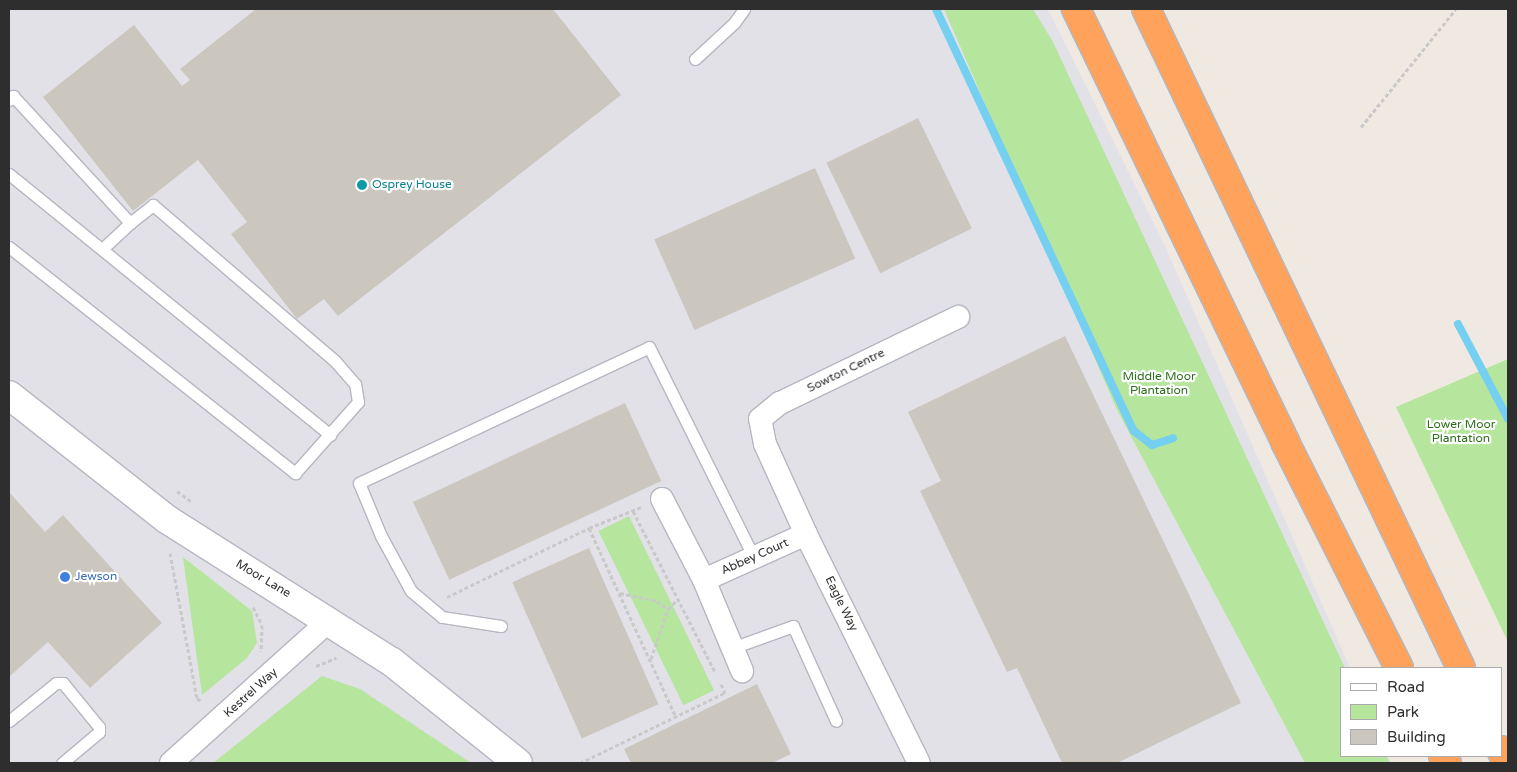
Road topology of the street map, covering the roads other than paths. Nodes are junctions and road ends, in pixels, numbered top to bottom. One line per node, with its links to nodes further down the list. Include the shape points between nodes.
1 (744, 9): 4 (lane, via 734,23)
2 (1076, 9): 21 (highway, via 1281,433)
3 (1146, 9): 22 (highway)
4 (695, 59)
5 (9, 100): 7 (lane, via 13,96)
6 (9, 174): 9 (lane)
7 (130, 223): 9 (lane); 12 (lane, via 153,205 334,361 355,384 358,402)
8 (9, 247): 12 (lane, via 294,473)
9 (102, 249): 12 (lane)
10 (958, 317): 13 (street, Sowton Centre, via 780,403 760,419)
11 (9, 395): 18 (main road, Moor Lane, via 168,520)
12 (330, 435)
13 (765, 444): 15 (street, Eagle Way)
14 (662, 498): 17 (street)
15 (806, 534): 16 (street, Abbey Court); 29 (street, Eagle Way)
16 (754, 558): 17 (street, Abbey Court); 19 (lane, via 649,347 360,484 381,536 411,591 442,617)
17 (704, 580): 20 (street)
18 (330, 620): 27 (street, Kestrel Way); 28 (main road, Moor Lane, via 407,673)
19 (501, 626)
20 (732, 648): 23 (street); 25 (lane, via 793,626)
21 (1398, 667)
22 (1461, 667)
23 (742, 671)
24 (9, 721): 26 (lane, via 56,683 63,683 99,727 99,732)
25 (836, 721)
26 (62, 763)
27 (171, 763)
28 (518, 763)
29 (919, 763)

